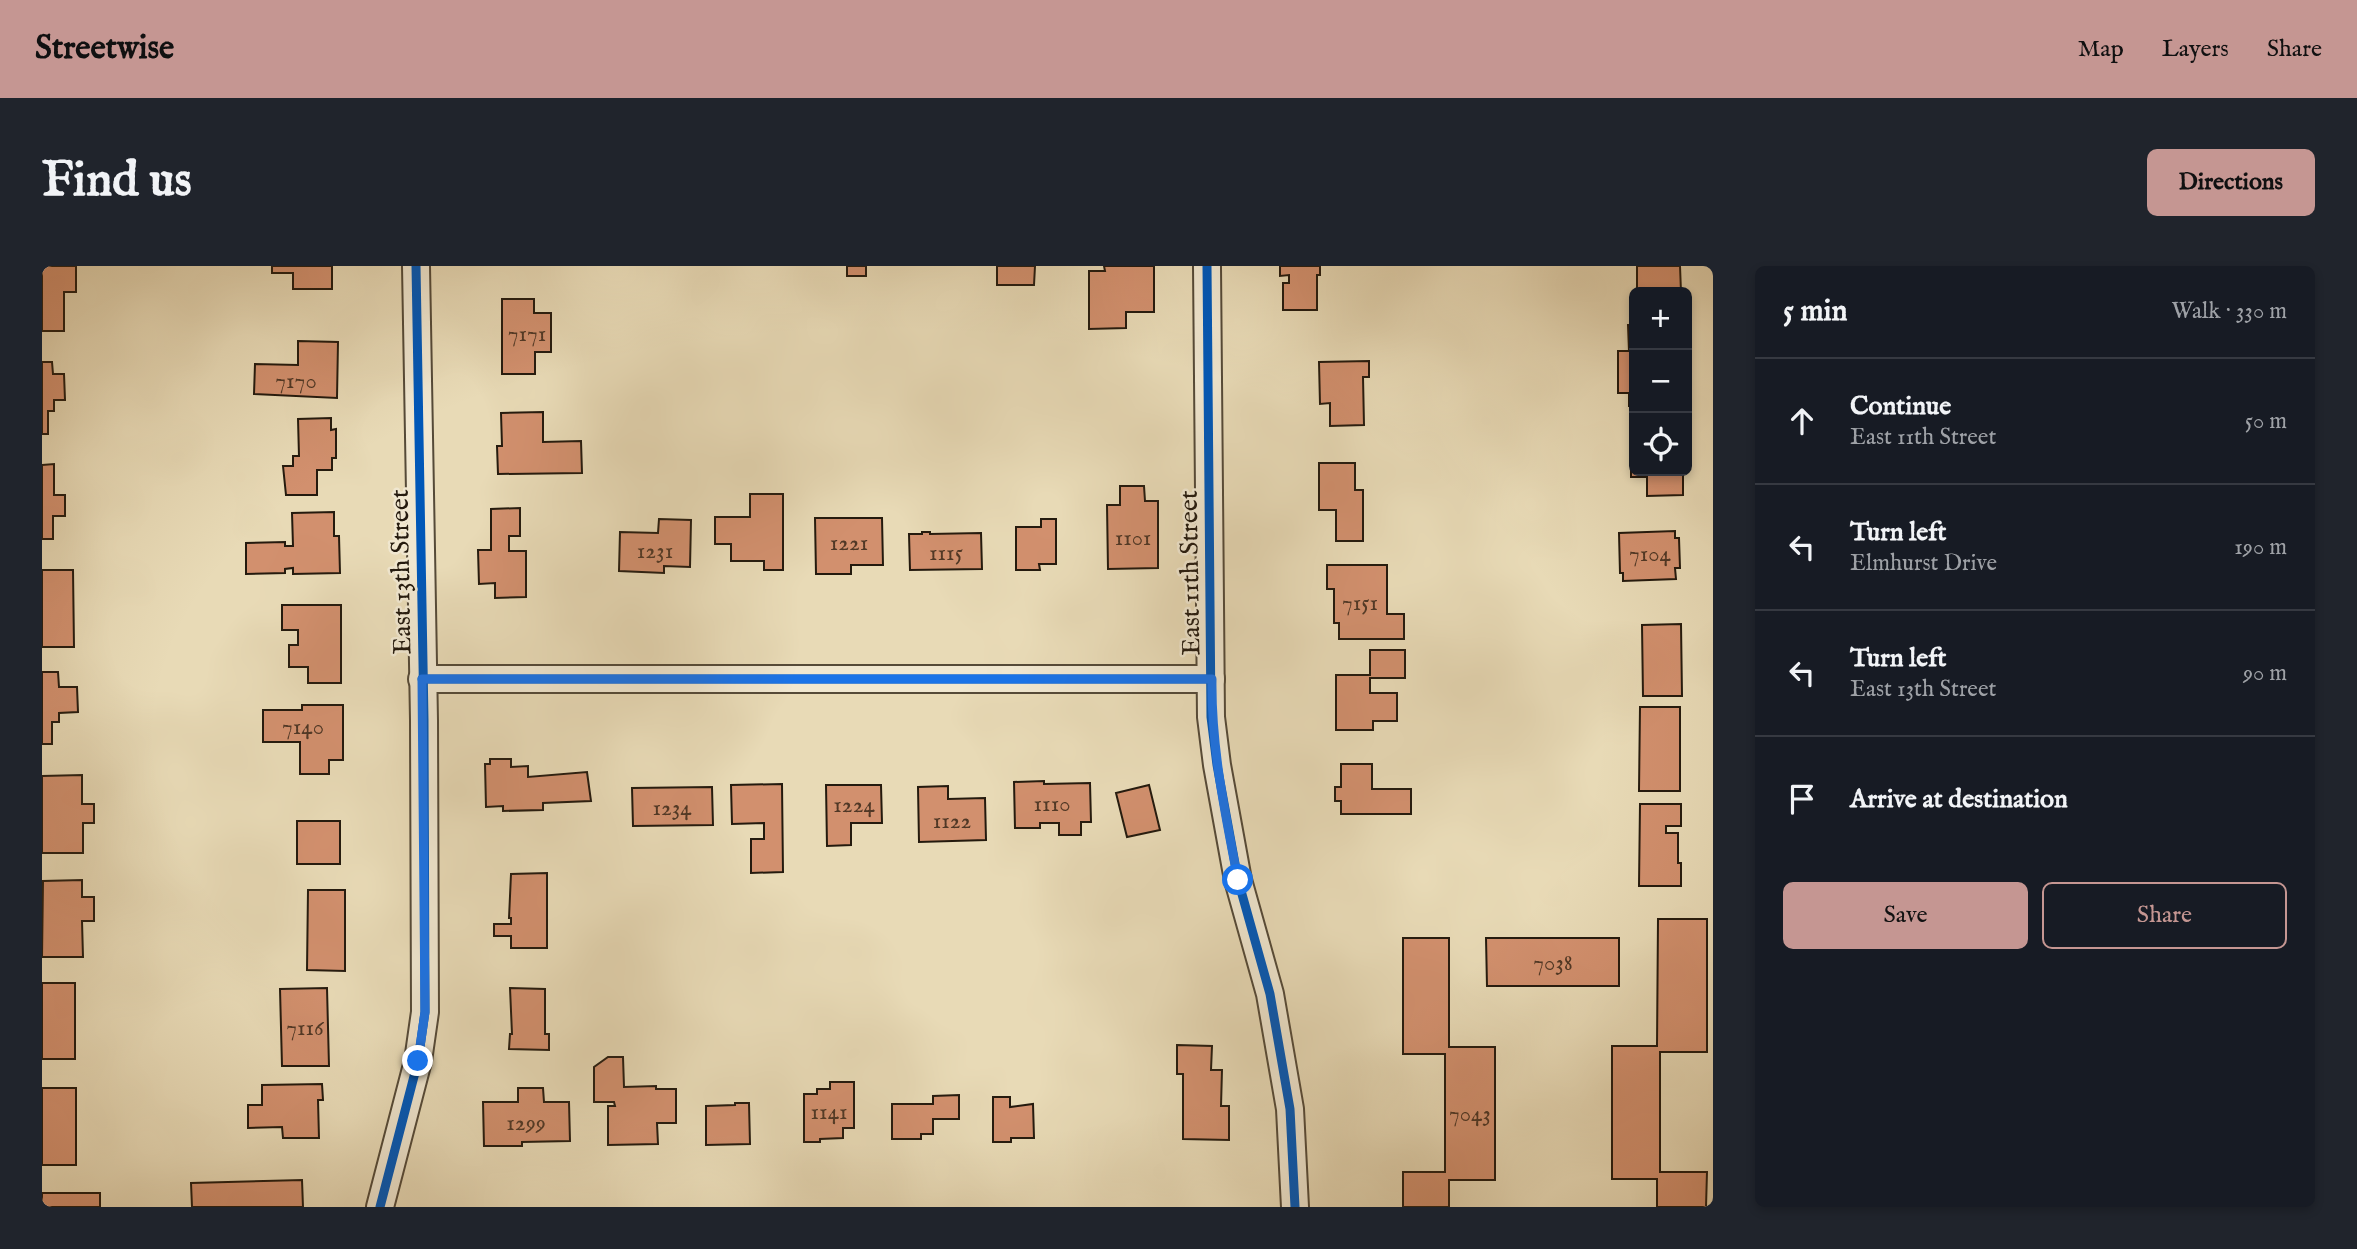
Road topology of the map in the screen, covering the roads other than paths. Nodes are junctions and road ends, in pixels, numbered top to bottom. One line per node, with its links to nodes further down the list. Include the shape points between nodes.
1 (416, 266): 3 (street, East 13th Street)
2 (1207, 266): 4 (street, East 11th Street)
3 (422, 679): 4 (street); 5 (street, East 13th Street, via 425,1012 418,1061)
4 (1212, 679): 6 (street, East 11th Street, via 1211,717 1228,828 1270,994 1290,1109)
5 (380, 1207)
6 (1295, 1207)

